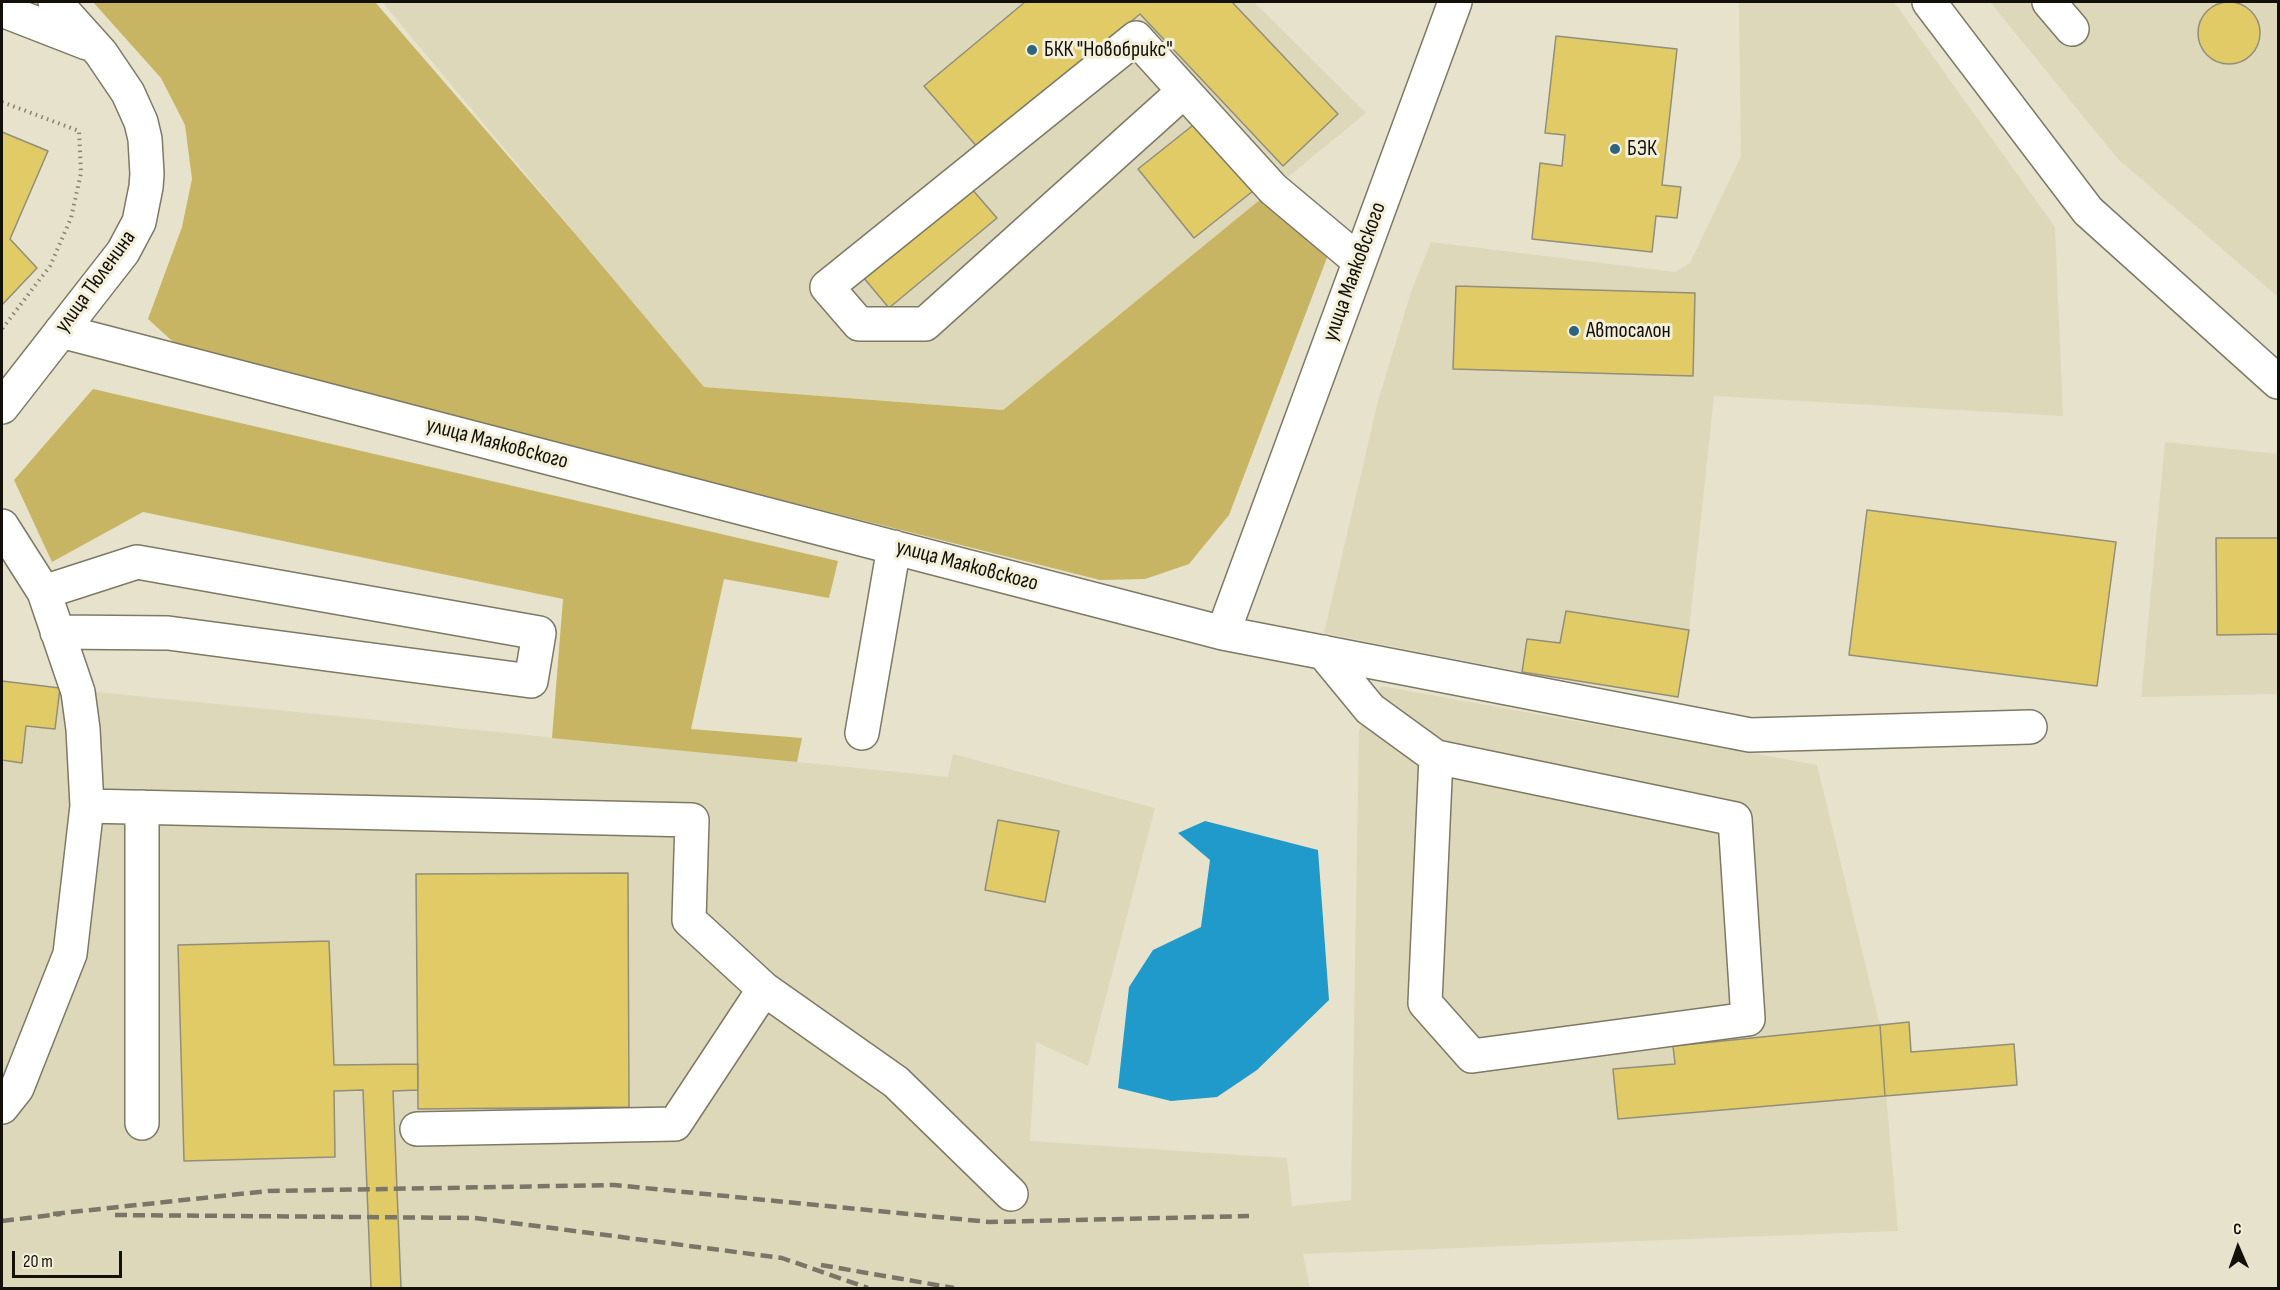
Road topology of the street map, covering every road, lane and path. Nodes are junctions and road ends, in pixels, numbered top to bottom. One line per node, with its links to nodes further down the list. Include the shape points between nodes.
1 (55, 2): 7 (street, улица Тюленина)
2 (1455, 2): 10 (street, улица Маяковского)
3 (1929, 2): 13 (street, via 2088,211)
4 (2049, 2): 6 (street)
5 (2, 10): 7 (street)
6 (2072, 29)
7 (95, 46): 12 (street, улица Тюленина, via 121,80 141,122 147,159 146,187 134,235)
8 (1183, 92): 8 (street, via 1136,38 827,287 859,324 925,324); 10 (street, via 1273,189)
9 (2, 102): 11 (path, via 79,131 81,173 71,218 50,266)
10 (1359, 261): 19 (street, улица Маяковского)
11 (2, 329)
12 (61, 331): 14 (street, улица Тюленина); 16 (street, улица Маяковского)
13 (2278, 382)
14 (2, 406)
15 (2, 526): 17 (street)
16 (894, 547): 19 (street, улица Маяковского); 22 (street)
17 (44, 592): 18 (street); 18 (street, via 137,562 538,633 531,681 168,633)
18 (57, 632): 24 (street, via 78,692)
19 (1223, 633): 20 (street)
20 (1323, 652): 21 (street, via 1750,735); 23 (street, via 1370,709)
21 (2030, 727)
22 (862, 733)
23 (1436, 757): 23 (street, via 1735,819 1748,1019 1472,1056 1425,1003)
24 (87, 806): 25 (street); 27 (street, via 70,954 17,1088)
25 (142, 807): 26 (street, via 692,820 689,920); 28 (street)
26 (764, 989): 29 (street, via 675,1124); 30 (street, via 896,1082)
27 (2, 1107)
28 (142, 1123)
29 (417, 1130)
30 (1011, 1194)

